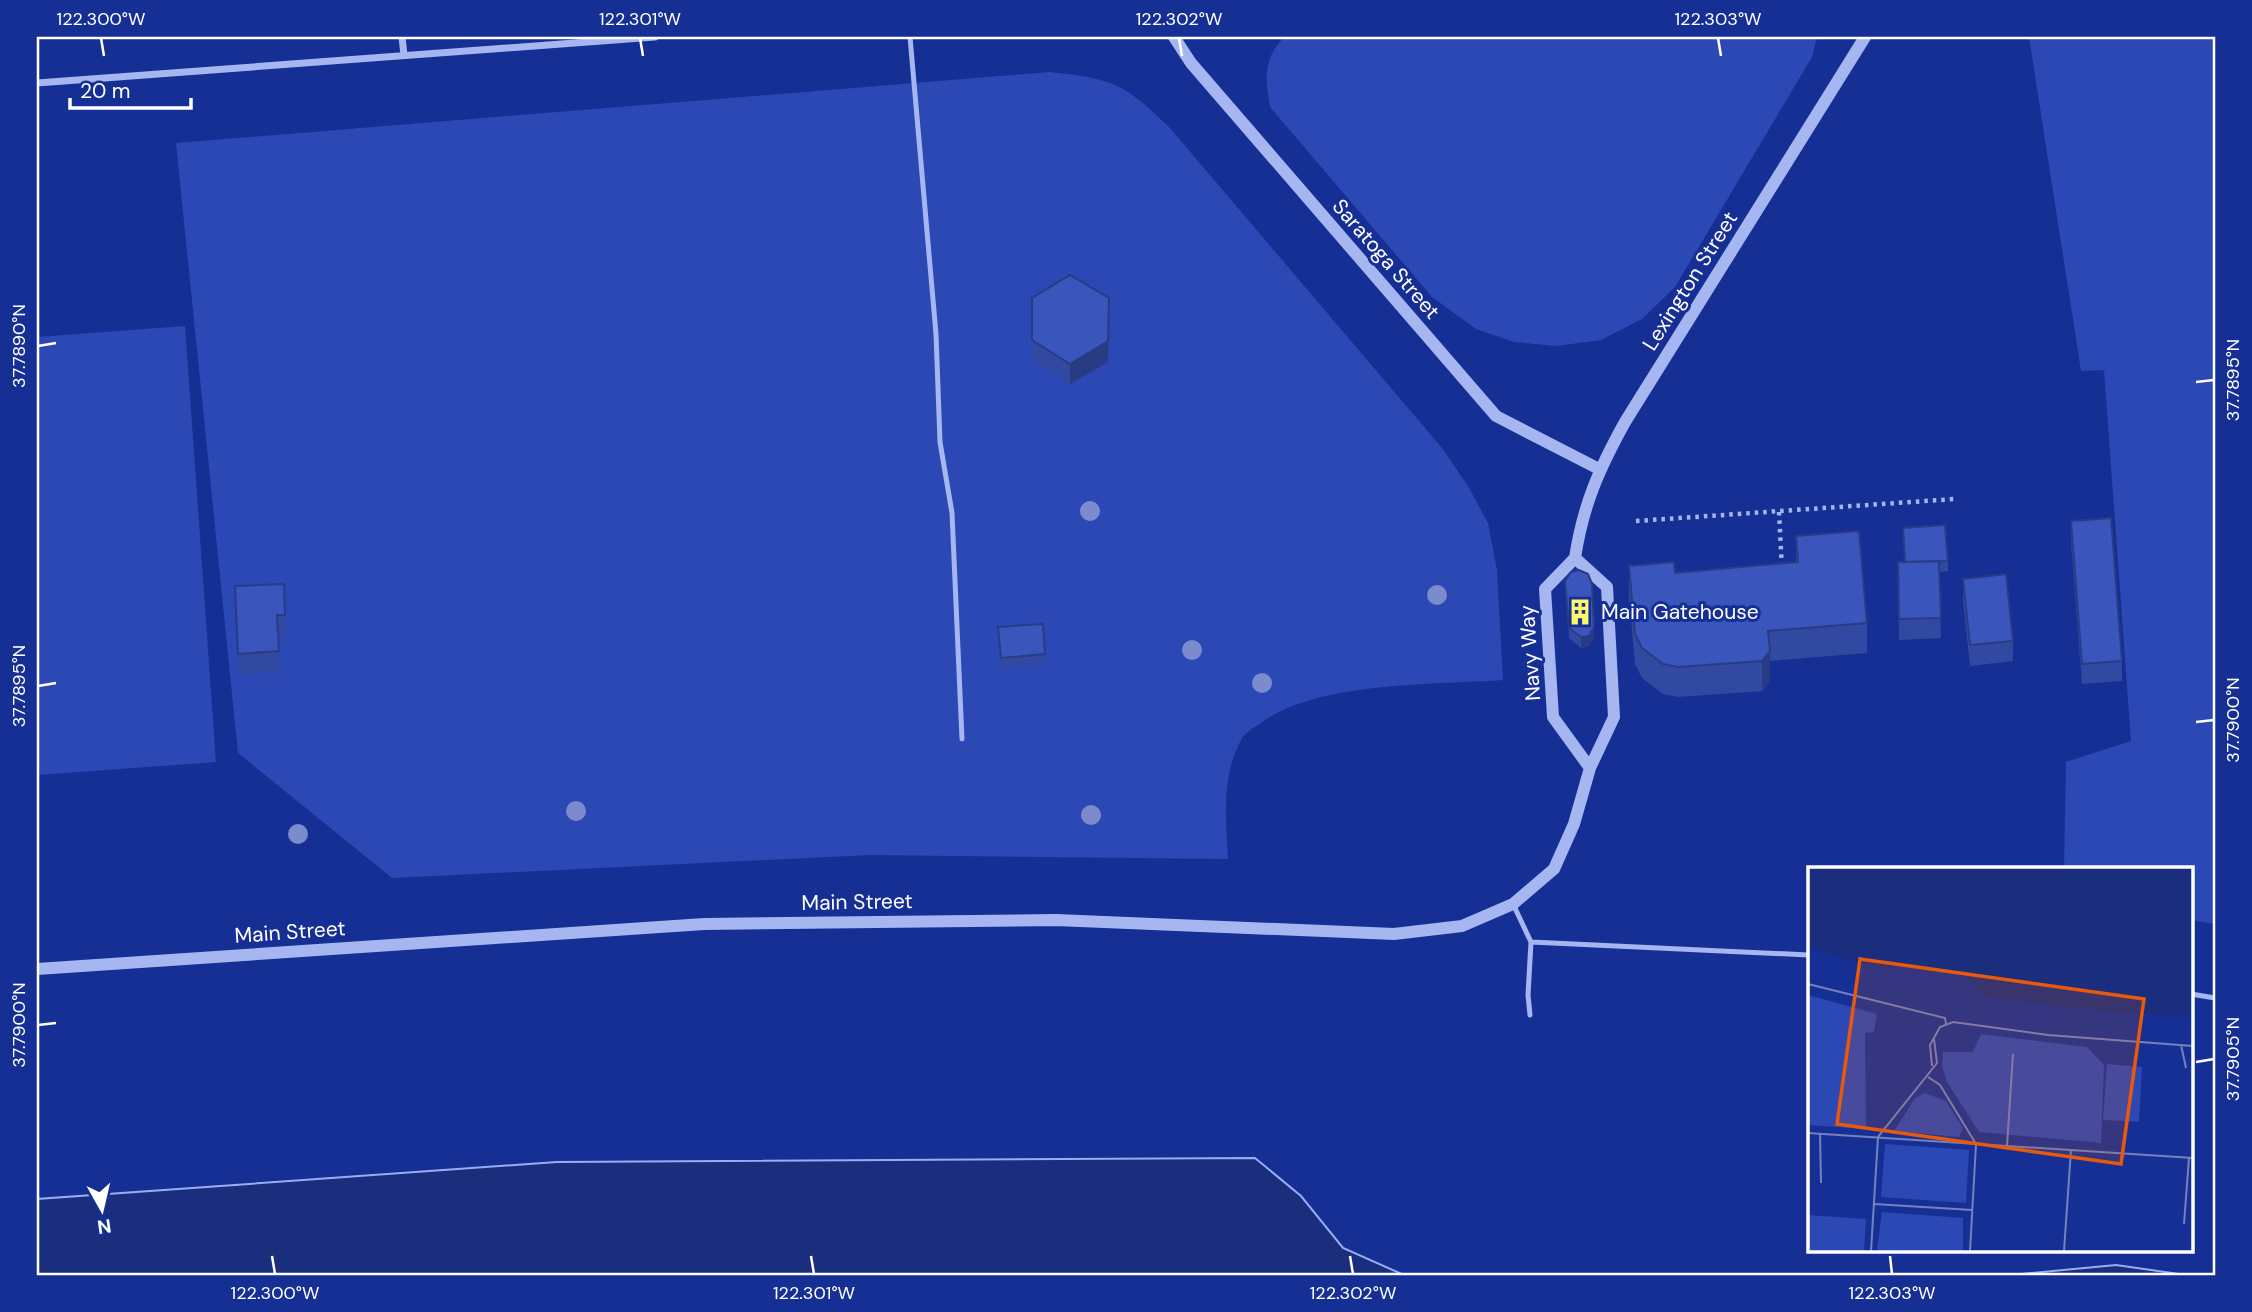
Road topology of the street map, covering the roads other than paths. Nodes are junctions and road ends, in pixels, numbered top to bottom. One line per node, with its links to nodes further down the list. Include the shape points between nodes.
1 (402, 37): 6 (street)
2 (655, 37): 6 (street)
3 (910, 37): 10 (lane, via 935,320 940,442 952,513)
4 (1174, 37): 8 (street, Saratoga Street, via 1191,63 1496,416)
5 (1865, 37): 8 (street, Lexington Street)
6 (404, 55): 7 (street)
7 (37, 83)
8 (1599, 469): 9 (street, Lexington Street, via 1582,516)
9 (1575, 558): 11 (street, via 1607,587 1614,718); 11 (street, Navy Way, via 1545,589 1553,717)
10 (962, 739)
11 (1590, 768): 12 (street, Main Street, via 1574,824 1554,869)
12 (1513, 904): 13 (lane); 15 (street, Main Street, via 1461,926 1394,934 1056,920 704,924)
13 (1531, 943): 14 (lane); 18 (lane)
14 (1808, 955)
15 (37, 969)
16 (2192, 995): 17 (lane)
17 (2215, 998)
18 (1530, 1015)

